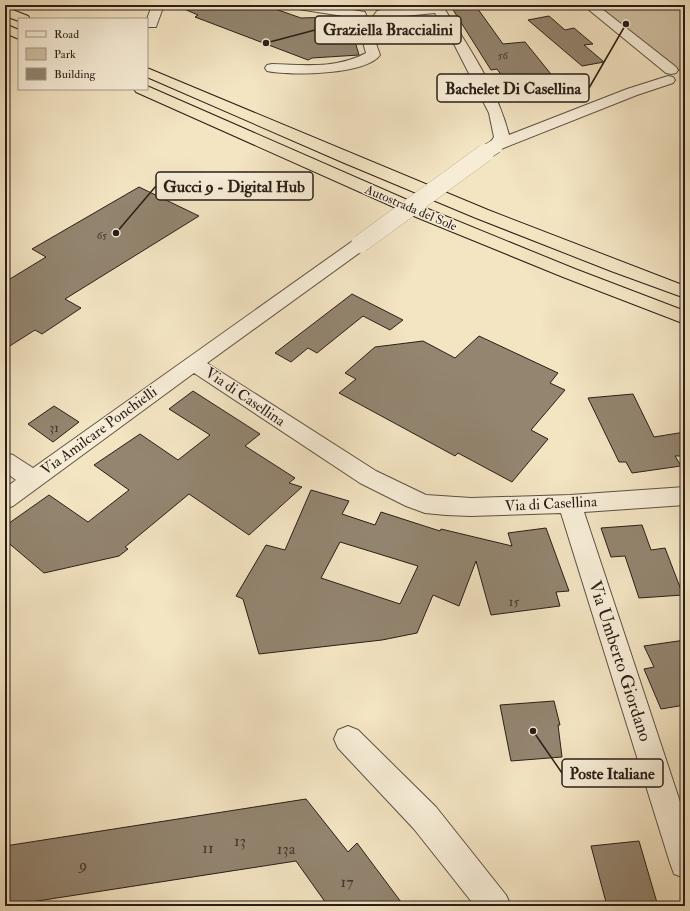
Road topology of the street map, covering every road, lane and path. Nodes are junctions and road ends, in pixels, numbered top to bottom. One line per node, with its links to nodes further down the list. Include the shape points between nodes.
1 (158, 5): 9 (street)
2 (298, 5): 5 (street)
3 (589, 5): 17 (street, Via di Casellina, via 675,76)
4 (437, 7): 7 (street); 12 (street)
5 (359, 10): 7 (street); 13 (street, via 373,55 368,59 333,69)
6 (5, 11): 8 (highway)
7 (381, 14): 12 (street, via 378,18 386,36 394,39)
8 (22, 18)
9 (151, 24)
10 (5, 28): 11 (highway)
11 (18, 34)
12 (457, 38): 16 (street)
13 (272, 68)
14 (148, 72): 19 (highway, Autostrada del Sole, via 443,199)
15 (143, 90): 20 (highway, Autostrada del Sole, via 422,213)
16 (496, 113): 17 (street, via 513,122 534,125); 18 (street, via 502,137)
17 (553, 123): 18 (street, Via di Casellina)
18 (496, 146): 21 (street, Via di Casellina, bridge)
19 (685, 292)
20 (685, 318)
21 (193, 363): 23 (street, Via Amilcare Ponchielli); 26 (street, Via di Casellina, via 368,477 414,500 435,505 471,507)
22 (5, 460): 23 (street)
23 (32, 479): 25 (street, Via Amilcare Ponchielli)
24 (685, 496): 26 (street, Via di Casellina)
25 (5, 500)
26 (570, 504): 28 (street, Via Umberto Giordano)
27 (348, 739): 29 (street, via 425,818)
28 (685, 863)
29 (495, 906)

